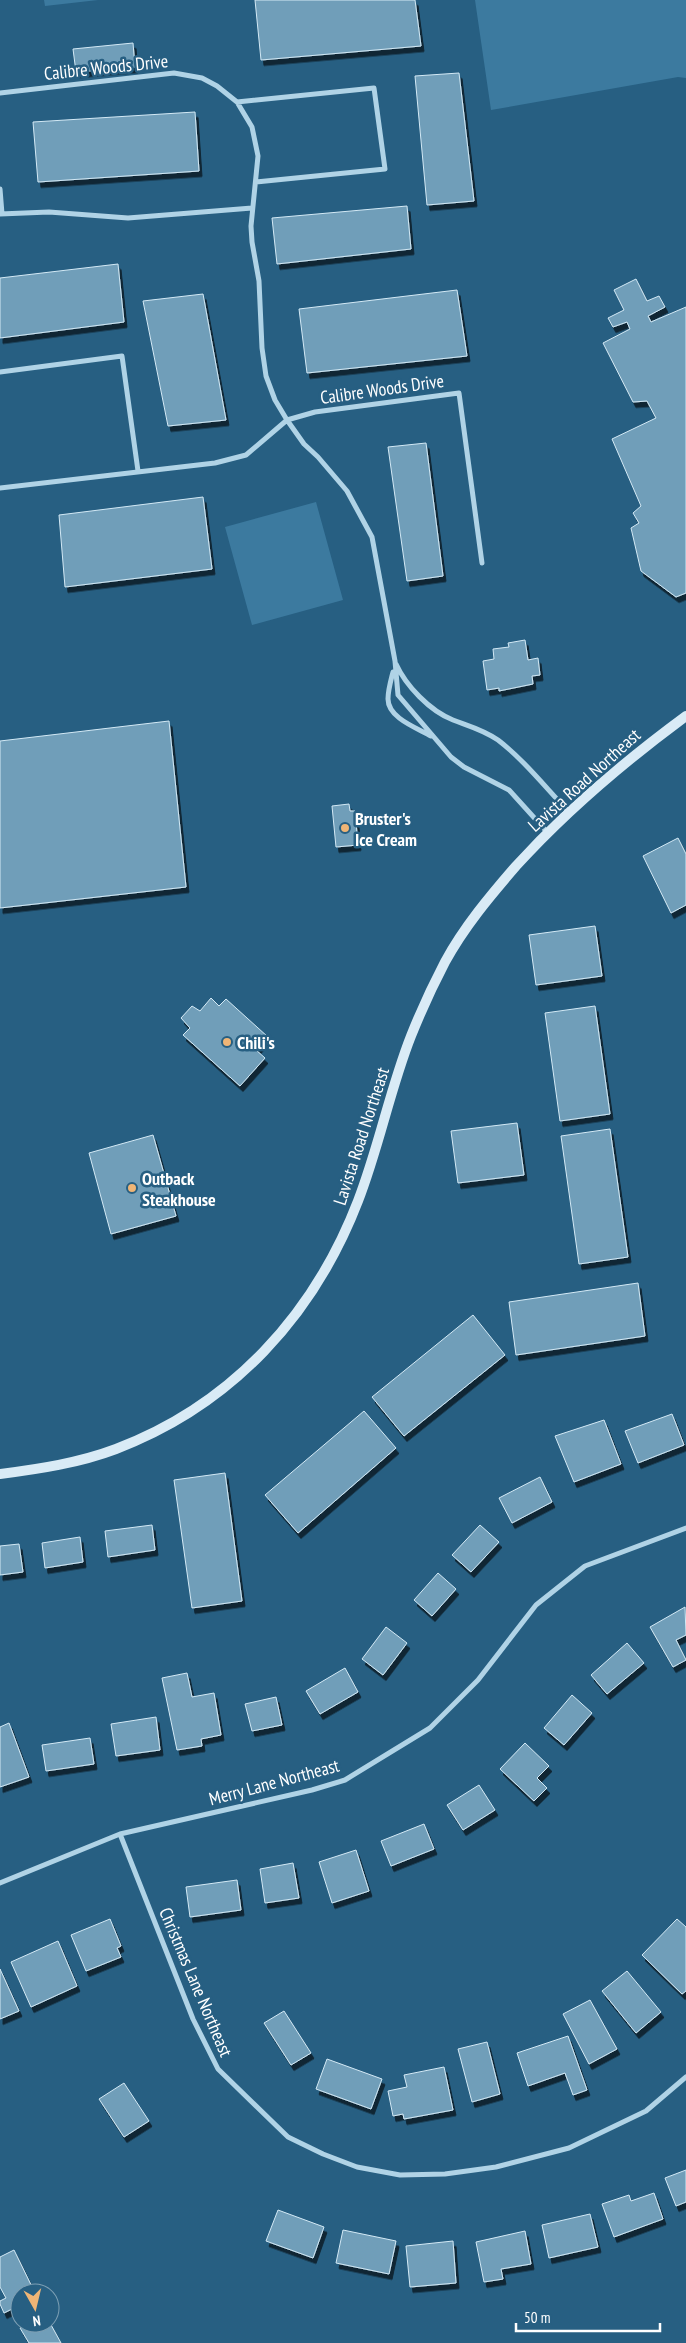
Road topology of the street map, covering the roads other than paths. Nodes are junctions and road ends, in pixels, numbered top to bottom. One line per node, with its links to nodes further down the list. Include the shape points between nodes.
1 (0, 93): 2 (street, Calibre Woods Drive, via 174,73 202,78)
2 (237, 102): 3 (street, Calibre Woods Drive, via 252,127 256,141); 3 (street, via 374,88 385,169)
3 (256, 182): 5 (street, Calibre Woods Drive)
4 (0, 189): 6 (street)
5 (252, 208): 6 (street, via 128,218 49,212); 8 (street, Calibre Woods Drive, via 252,242 260,281 263,358 275,400)
6 (1, 214)
7 (0, 372): 9 (street, via 122,356)
8 (287, 420): 9 (street, Calibre Woods Drive, via 246,454 215,463); 11 (street, Calibre Woods Drive, via 315,412 459,393); 12 (street, Calibre Woods Drive, via 304,444 347,491 372,538)
9 (138, 471): 10 (street, Calibre Woods Drive)
10 (0, 486)
11 (482, 563)
12 (395, 661): 14 (street, Calibre Woods Drive, via 398,695); 14 (street, Calibre Woods Drive, via 388,700 391,708 401,719); 15 (street, Calibre Woods Drive, via 403,678 419,696 452,720 484,731 499,741)
13 (686, 716): 15 (main road, Lavista Road Northeast, via 632,756)
14 (436, 739): 16 (street, Calibre Woods Drive, via 451,757 509,790)
15 (569, 812): 16 (main road, Lavista Road Northeast)
16 (548, 833): 17 (main road, Lavista Road Northeast, via 485,901 446,960 411,1037 364,1184 335,1255 287,1328 246,1370 194,1410 157,1431 96,1456 46,1468)
17 (0, 1474)
18 (686, 1528): 19 (street, Merry Lane Northeast, via 585,1566 536,1605 478,1680 430,1728 344,1780)
19 (120, 1834): 20 (street, Merry Lane Northeast); 21 (street, Christmas Lane Northeast, via 193,2019 218,2070 288,2137 323,2154 357,2167 400,2174 445,2174 496,2167 569,2148 646,2111)
20 (0, 1883)
21 (686, 2077)

